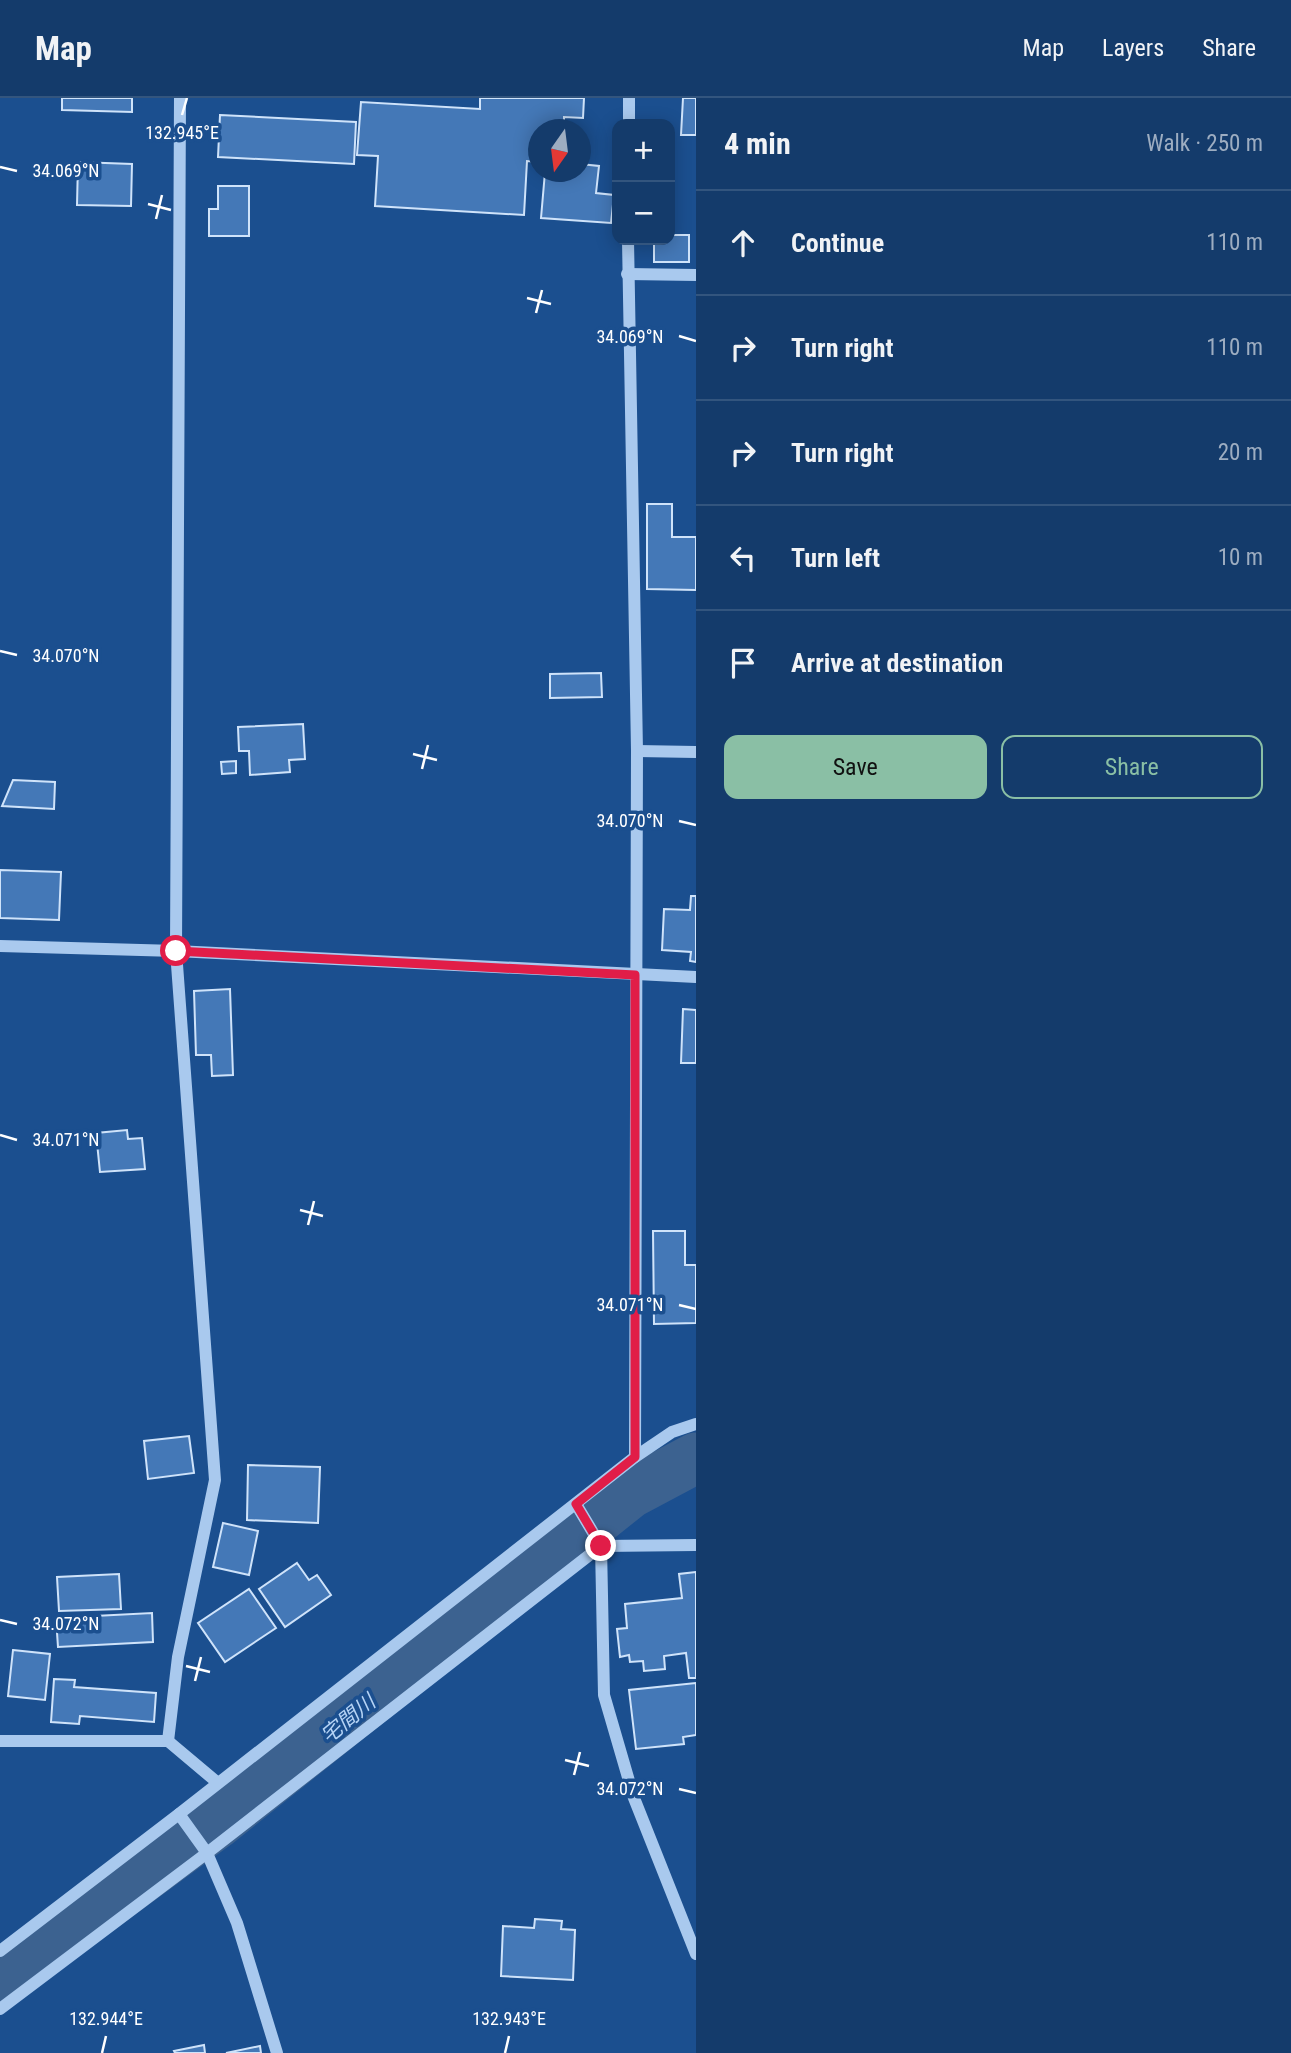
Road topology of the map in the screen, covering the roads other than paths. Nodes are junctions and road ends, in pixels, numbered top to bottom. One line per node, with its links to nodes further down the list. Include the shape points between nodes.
1 (180, 98): 10 (street)
2 (629, 98): 3 (street)
3 (629, 119)
4 (628, 245): 5 (street)
5 (627, 274): 6 (street); 7 (street)
6 (696, 275)
7 (637, 751): 8 (street); 11 (street)
8 (696, 752)
9 (0, 946): 10 (street)
10 (176, 951): 11 (street); 19 (street, via 215,1479 178,1657)
11 (635, 975): 12 (street); 14 (street)
12 (696, 977)
13 (696, 1424): 14 (street, via 672,1432)
14 (635, 1457): 15 (street)
15 (579, 1508): 16 (street); 20 (street)
16 (599, 1542): 17 (street); 22 (street); 24 (street, via 604,1695 634,1798)
17 (696, 1545)
18 (0, 1741): 19 (street)
19 (168, 1741): 20 (street)
20 (218, 1783): 21 (street)
21 (178, 1814): 22 (street); 23 (street)
22 (206, 1851): 25 (street); 26 (street, via 237,1923)
23 (0, 1951)
24 (696, 1954)
25 (0, 2009)
26 (277, 2053)

